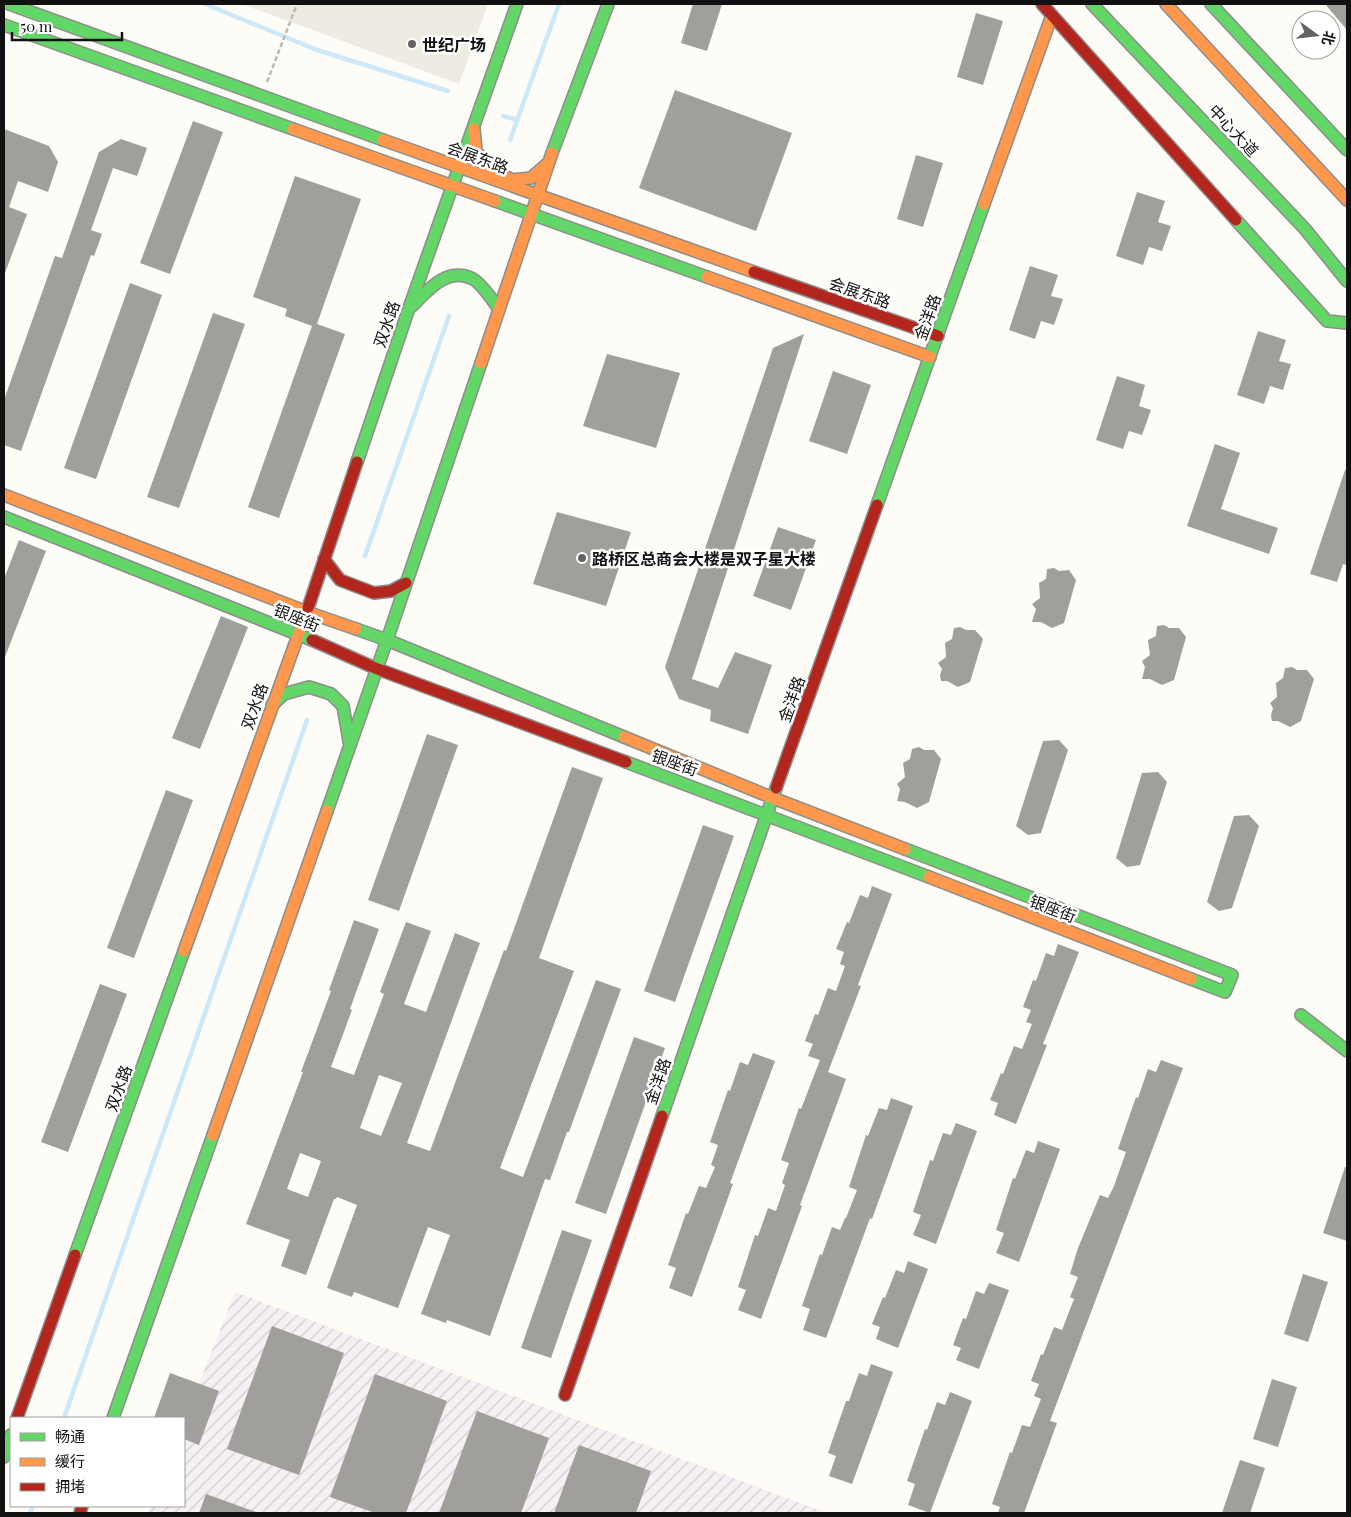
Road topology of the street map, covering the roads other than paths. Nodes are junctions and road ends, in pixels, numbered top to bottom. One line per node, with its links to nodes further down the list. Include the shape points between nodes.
1 (9, 4): 13 (main road, 会展东路)
2 (517, 4): 10 (main road, 双水路)
3 (608, 4): 12 (main road)
4 (1042, 4): 8 (main road)
5 (1092, 4): 18 (main road, 中心大道, via 1306,229)
6 (1166, 4): 16 (main road)
7 (1211, 4): 11 (main road)
8 (1052, 15): 21 (main road, via 1328,321); 22 (main road, 金洋路)
9 (4, 25): 14 (main road)
10 (474, 124): 12 (main road, via 476,151 488,167 512,180 531,178); 13 (main road, 双水路)
11 (1347, 150)
12 (548, 163): 15 (main road)
13 (459, 167): 14 (main road, 双水路); 15 (main road, 会展东路)
14 (453, 186): 17 (main road); 20 (main road, 双水路)
15 (538, 196): 17 (main road); 22 (main road, 会展东路)
16 (1347, 200)
17 (532, 214): 19 (main road); 23 (main road)
18 (1347, 281)
19 (500, 309): 20 (main road, via 473,279 454,275 436,282); 27 (main road)
20 (408, 311): 26 (main road, 双水路)
21 (1347, 323)
22 (938, 336): 23 (main road, 金洋路)
23 (930, 357): 34 (main road, 金洋路)
24 (4, 495): 28 (main road, 银座街)
25 (4, 517): 29 (main road, 银座街)
26 (324, 558): 27 (main road, via 340,580 374,593 391,591); 28 (main road, 双水路)
27 (406, 583): 30 (main road)
28 (306, 612): 29 (main road, 双水路); 30 (main road, 银座街)
29 (297, 634): 31 (main road, 银座街); 32 (main road, 双水路)
30 (386, 640): 31 (main road); 34 (main road, 银座街)
31 (376, 668): 33 (main road); 35 (main road, 银座街)
32 (272, 705): 33 (main road, via 284,694 310,687 331,694 343,706); 39 (main road, 双水路)
33 (350, 743): 40 (main road)
34 (773, 798): 35 (main road, 金洋路); 35 (main road, 银座街, via 1232,975 1225,992)
35 (767, 814): 38 (main road, 金洋路)
36 (1302, 1015): 37 (main road)
37 (1347, 1051)
38 (565, 1395)
39 (17, 1417)
40 (113, 1417)
41 (10, 1439): 42 (main road)
42 (4, 1456)

